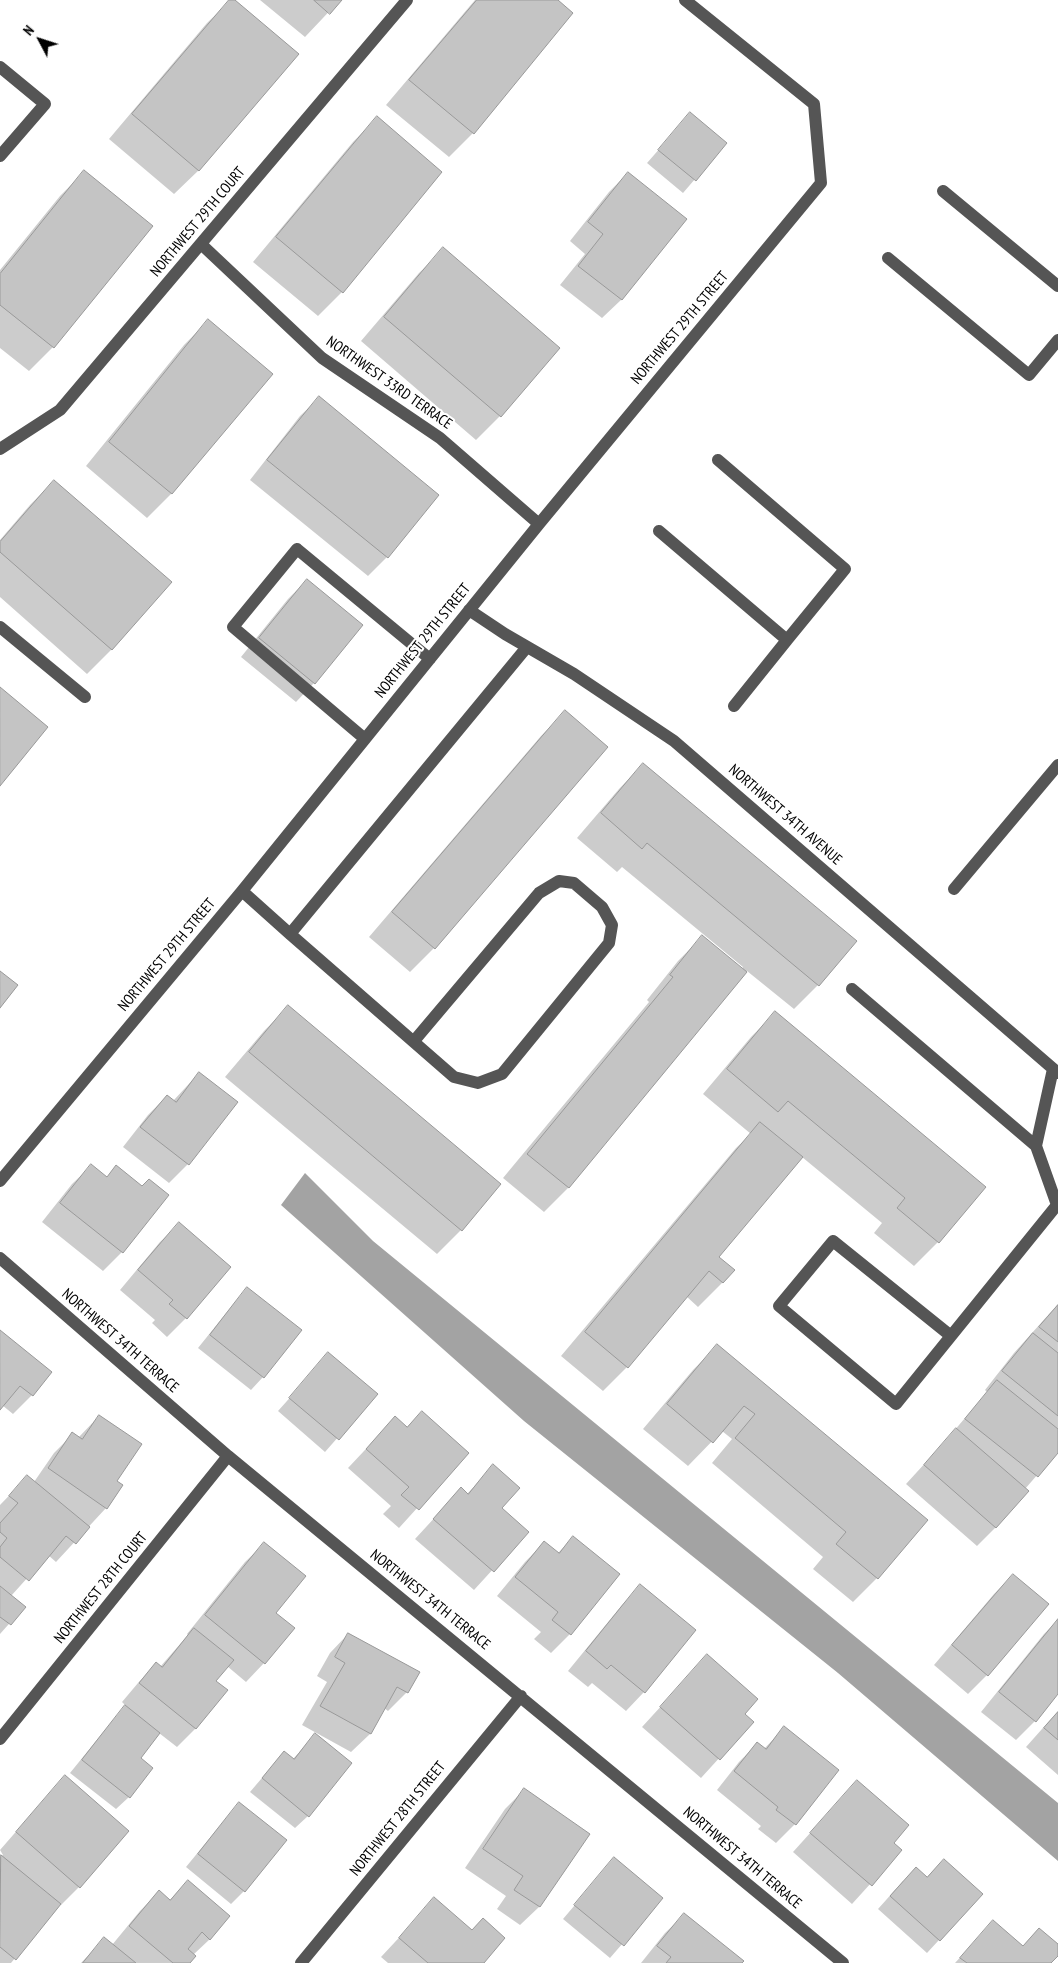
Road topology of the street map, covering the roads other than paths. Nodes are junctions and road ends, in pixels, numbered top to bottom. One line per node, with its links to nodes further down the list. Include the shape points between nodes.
1 (407, 0): 6 (street, NORTHWEST 29TH COURT)
2 (685, 0): 12 (street, NORTHWEST 29TH STREET, via 814,104 821,183)
3 (0, 67): 4 (street, via 45,104)
4 (0, 156)
5 (943, 191): 8 (street)
6 (201, 244): 10 (street, NORTHWEST 29TH COURT, via 60,410); 12 (street, NORTHWEST 33RD TERRACE, via 322,358 440,438)
7 (888, 258): 9 (street, via 1029,375)
8 (1058, 286)
9 (1058, 340)
10 (0, 449)
11 (718, 460): 16 (street, via 845,569)
12 (539, 524): 14 (street, NORTHWEST 29TH STREET)
13 (658, 531): 16 (street)
14 (469, 610): 17 (street, NORTHWEST 34TH AVENUE); 18 (street, NORTHWEST 29TH STREET)
15 (0, 627): 19 (street)
16 (788, 640): 20 (street)
17 (528, 647): 25 (street); 28 (street, NORTHWEST 34TH AVENUE, via 674,740)
18 (430, 659): 21 (street, NORTHWEST 29TH STREET); 21 (street, via 297,549 233,627)
19 (85, 697)
20 (734, 706)
21 (366, 739): 24 (street, NORTHWEST 29TH STREET)
22 (1058, 765): 23 (street)
23 (954, 889)
24 (242, 891): 25 (street); 30 (street, NORTHWEST 29TH STREET)
25 (290, 934): 27 (street)
26 (852, 989): 29 (street)
27 (414, 1041): 27 (street, via 454,1077 478,1083 502,1074 609,944 612,925 602,907 574,884 559,881 539,893)
28 (1055, 1071): 29 (street)
29 (1036, 1146): 32 (street, via 1057,1205)
30 (0, 1181)
31 (0, 1258): 33 (street, NORTHWEST 34TH TERRACE)
32 (951, 1336): 32 (street, via 896,1404 779,1306 832,1241)
33 (228, 1456): 34 (street, NORTHWEST 34TH TERRACE); 35 (street, NORTHWEST 28TH COURT)
34 (520, 1696): 36 (street, NORTHWEST 28TH STREET); 37 (street, NORTHWEST 34TH TERRACE)
35 (0, 1739)
36 (301, 1963)
37 (843, 1963)

